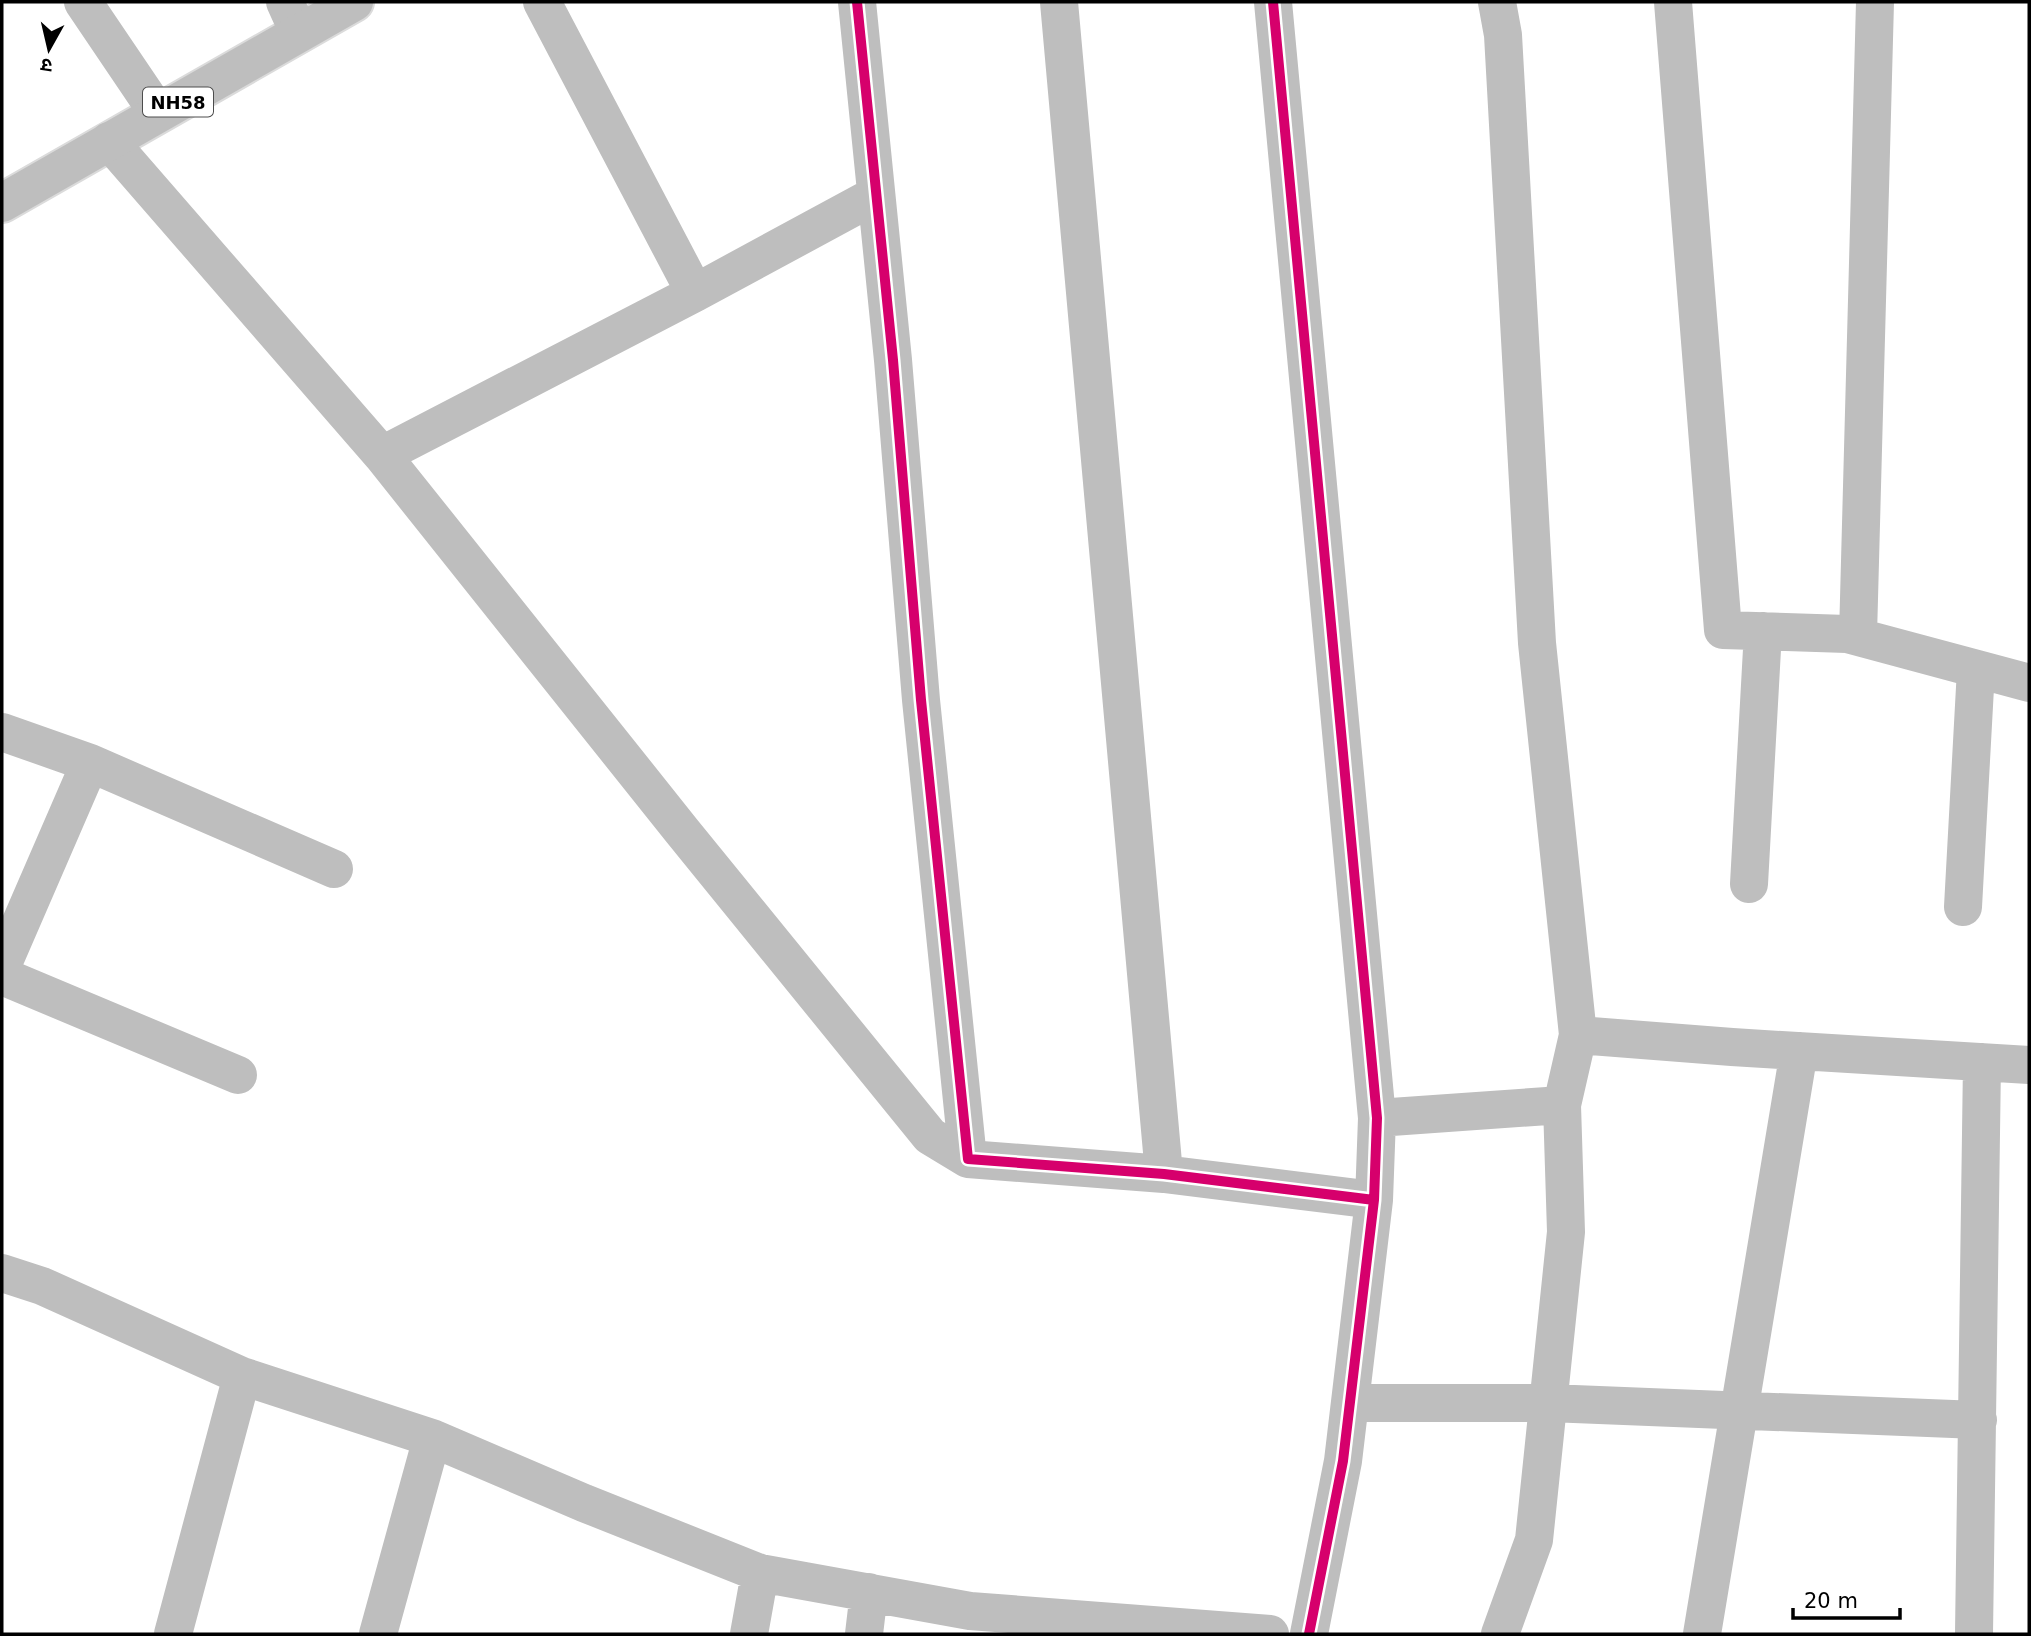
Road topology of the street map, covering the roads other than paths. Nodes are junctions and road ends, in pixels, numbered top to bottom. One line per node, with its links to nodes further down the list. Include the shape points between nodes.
1 (83, 2): 11 (main road)
2 (354, 2): 10 (main road, NH58)
3 (542, 2): 15 (main road)
4 (857, 2): 13 (main road)
5 (1059, 2): 36 (main road)
6 (1273, 2): 34 (main road)
7 (1497, 2): 28 (main road, via 1503,35 1537,643)
8 (1673, 2): 17 (main road, via 1723,630)
9 (1875, 2): 18 (main road)
10 (292, 17): 11 (main road, NH58)
11 (158, 113): 12 (main road, NH58)
12 (109, 141): 14 (main road, NH58); 16 (main road)
13 (876, 195): 15 (main road); 35 (main road)
14 (2, 203)
15 (695, 293): 16 (main road)
16 (382, 455): 35 (main road, via 930,1136)
17 (1763, 631): 18 (main road); 24 (main road)
18 (1858, 636): 19 (main road)
19 (1976, 668): 20 (main road); 25 (main road)
20 (2029, 683)
21 (2, 732): 22 (main road)
22 (90, 763): 23 (main road); 26 (main road)
23 (334, 869)
24 (1749, 884)
25 (1963, 907)
26 (2, 966)
27 (2, 976): 32 (main road)
28 (1578, 1035): 29 (main road); 33 (main road)
29 (1799, 1051): 30 (main road); 42 (main road)
30 (1982, 1062): 31 (main road); 43 (main road)
31 (2029, 1065)
32 (237, 1075)
33 (1562, 1105): 34 (main road); 41 (main road, via 1566,1232)
34 (1377, 1118): 37 (main road)
35 (968, 1160): 36 (main road)
36 (1164, 1174): 37 (main road)
37 (1374, 1200): 40 (main road)
38 (2, 1273): 39 (main road, via 42,1286)
39 (242, 1376): 44 (main road); 48 (main road)
40 (1350, 1402): 41 (main road); 53 (main road)
41 (1549, 1403): 42 (main road); 54 (main road, via 1534,1540)
42 (1740, 1412): 43 (main road); 55 (main road)
43 (1978, 1420): 56 (main road)
44 (432, 1438): 45 (main road); 49 (main road)
45 (760, 1573): 46 (main road); 50 (main road)
46 (869, 1592): 47 (main road); 51 (main road)
47 (1068, 1626): 52 (main road)
48 (173, 1634)
49 (379, 1634)
50 (750, 1634)
51 (864, 1634)
52 (1269, 1634)
53 (1309, 1634)
54 (1500, 1634)
55 (1702, 1634)
56 (1974, 1634)

